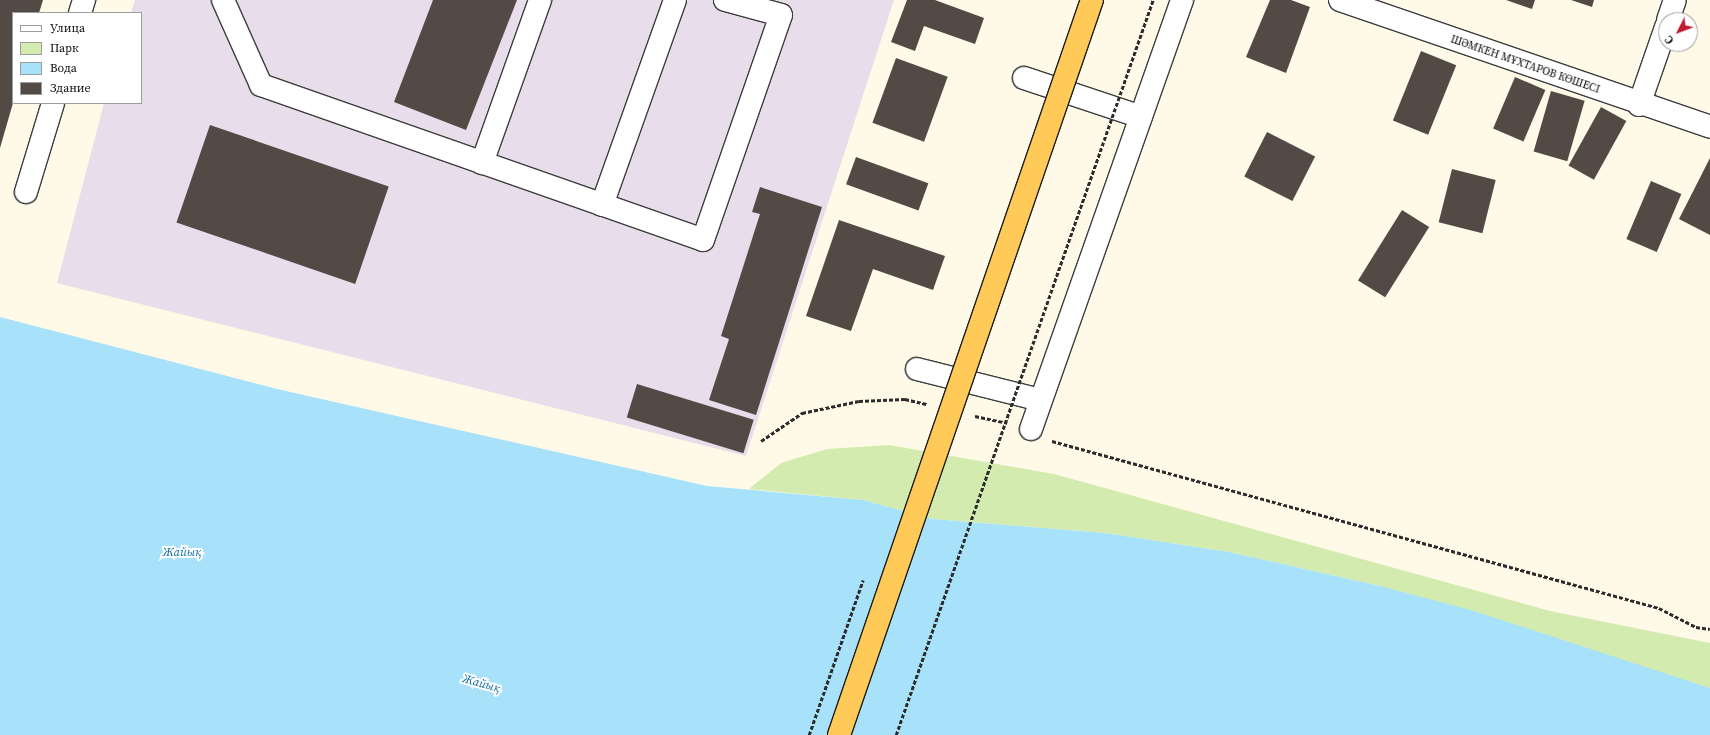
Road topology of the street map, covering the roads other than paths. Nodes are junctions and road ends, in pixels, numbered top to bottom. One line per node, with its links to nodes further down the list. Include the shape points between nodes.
1 (84, 0): 10 (street)
2 (223, 0): 18 (street, via 261,85)
3 (540, 0): 18 (street)
4 (675, 0): 20 (street)
5 (725, 0): 20 (street, via 781,15 703,240)
6 (1092, 0): 24 (main road, bridge)
7 (1182, 0): 16 (street)
8 (1340, 0): 15 (street, ШӘМКЕН МҰХТАРОВ КӨШЕСІ)
9 (1676, 0): 11 (street)
10 (80, 12)
11 (1671, 12)
12 (1658, 50): 15 (street)
13 (1024, 78): 16 (street)
14 (53, 104): 19 (street)
15 (1639, 105): 17 (street, ШӘМКЕН МҰХТАРОВ КӨШЕСІ)
16 (1141, 117): 22 (street)
17 (1710, 128)
18 (482, 163): 20 (street)
19 (26, 192)
20 (602, 205)
21 (917, 368): 22 (street)
22 (1040, 400): 23 (street)
23 (1031, 429)
24 (839, 735)

